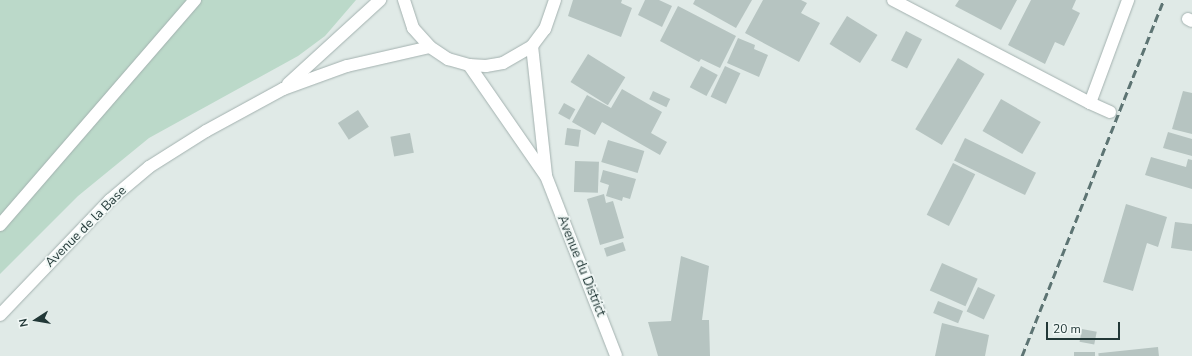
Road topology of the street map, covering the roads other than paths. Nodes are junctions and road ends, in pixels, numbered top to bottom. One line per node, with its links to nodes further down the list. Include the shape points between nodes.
1 (195, 0): 14 (main road)
2 (380, 0): 10 (main road, Avenue de la Base)
3 (404, 0): 8 (main road, via 413,28)
4 (555, 0): 7 (main road, via 545,29)
5 (893, 0): 11 (main road)
6 (1128, 0): 11 (main road)
7 (532, 46): 9 (main road, via 502,63); 13 (main road, Avenue du District)
8 (430, 47): 9 (main road, via 448,59); 10 (main road, Avenue de la Base, via 347,66)
9 (469, 65): 13 (main road, Avenue du District)
10 (283, 89): 15 (main road, Avenue de la Base, via 206,131 149,167 110,200)
11 (1090, 103): 12 (main road)
12 (1110, 112)
13 (546, 176): 16 (main road, Avenue du District)
14 (0, 225)
15 (0, 315)
16 (616, 356)

